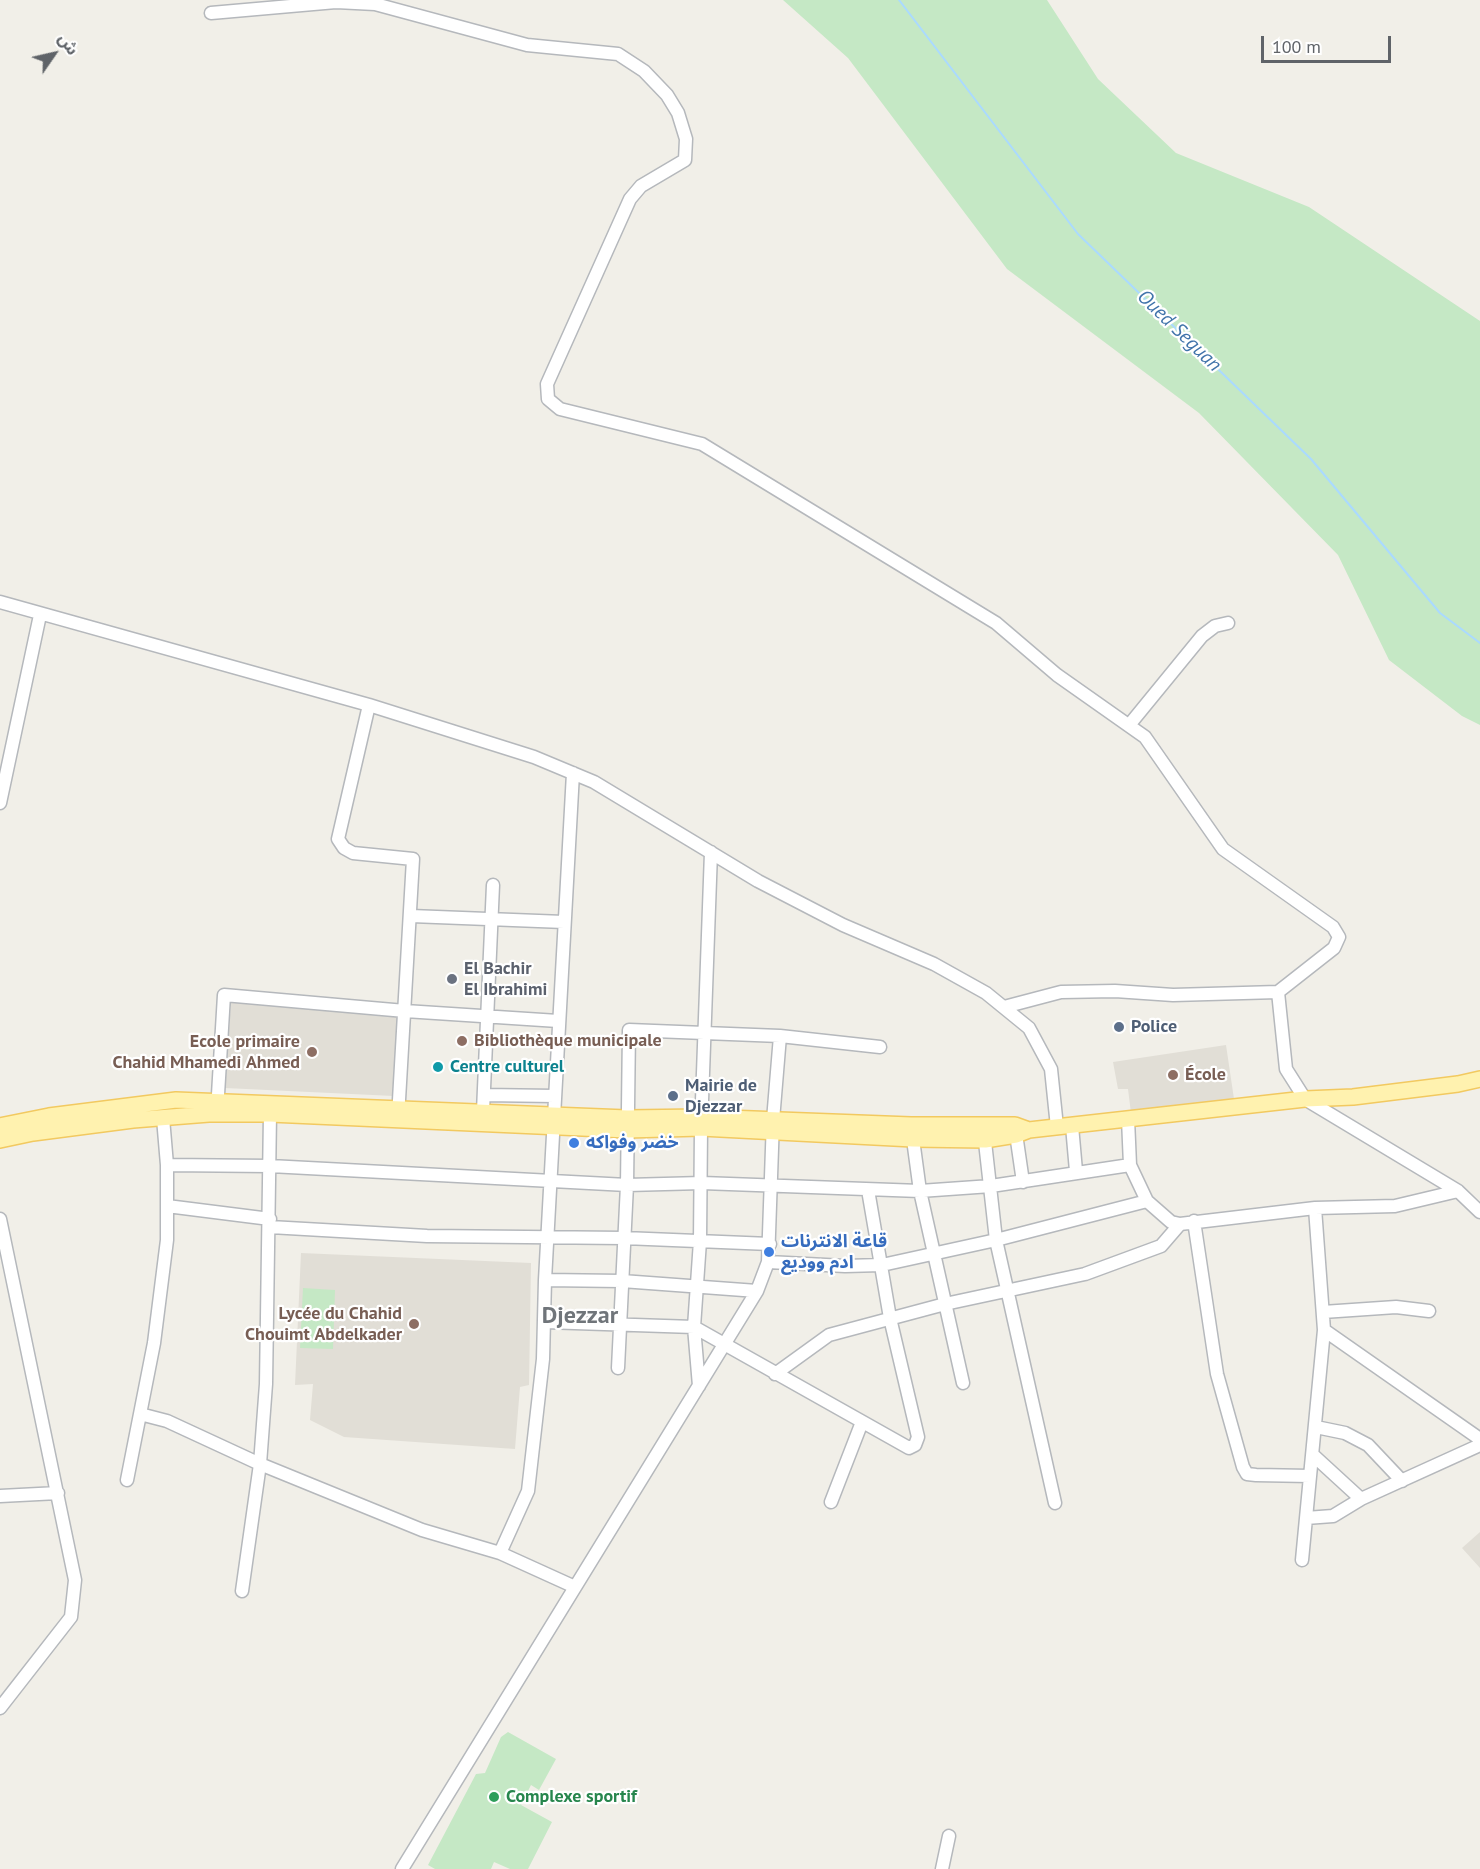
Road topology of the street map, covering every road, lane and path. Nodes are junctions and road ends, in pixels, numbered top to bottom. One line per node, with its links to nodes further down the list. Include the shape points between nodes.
1 (211, 13): 6 (street, via 336,2 375,4 527,45 618,54 644,71 678,113 686,139 685,160 641,186 630,199 547,384 548,399 560,409 702,444 996,623 1057,675)
2 (0, 602): 3 (street)
3 (40, 615): 5 (street); 8 (street)
4 (1228, 622): 6 (street, via 1202,636)
5 (369, 705): 7 (street); 11 (street, via 339,839 344,849 353,853 413,859)
6 (1130, 724): 14 (street, via 1145,737 1223,849 1333,927 1339,937 1334,948)
7 (573, 773): 9 (street); 13 (street)
8 (0, 803)
9 (711, 852): 15 (street, via 843,925 934,964); 19 (street)
10 (493, 885): 12 (street)
11 (411, 916): 12 (street); 16 (street)
12 (491, 918): 13 (street); 17 (street)
13 (564, 922): 18 (street)
14 (1278, 992): 15 (street, via 1060,993); 25 (street, via 1286,1069)
15 (1004, 1007): 37 (street, via 1029,1028 1051,1069)
16 (405, 1011): 17 (street); 26 (street, via 224,995); 29 (street)
17 (487, 1017): 18 (street); 23 (street)
18 (558, 1021): 24 (street)
19 (706, 1034): 20 (street); 33 (street); 34 (street, via 629,1030)
20 (780, 1036): 21 (street); 36 (street)
21 (880, 1047)
22 (1480, 1079): 25 (main road, via 1365,1096)
23 (484, 1095): 24 (street); 27 (street)
24 (555, 1096): 32 (street)
25 (1305, 1099): 31 (main road); 54 (street)
26 (218, 1108): 28 (main road); 29 (main road); 30 (main road); 35 (main road, via 176,1100 144,1102)
27 (483, 1111): 29 (main road); 32 (main road)
28 (270, 1114): 29 (main road); 44 (street)
29 (399, 1114): 32 (main road)
30 (163, 1118): 41 (main road); 42 (street)
31 (1128, 1119): 37 (main road); 43 (street)
32 (554, 1121): 34 (main road); 46 (street)
33 (701, 1123): 34 (main road); 36 (main road); 48 (street)
34 (627, 1124): 49 (street)
35 (0, 1126)
36 (773, 1126): 39 (main road); 51 (street)
37 (1065, 1126): 38 (main road); 45 (street)
38 (1020, 1130): 40 (main road); 47 (street)
39 (912, 1132): 40 (main road); 53 (street)
40 (984, 1133): 50 (street)
41 (0, 1140)
42 (167, 1165): 44 (street); 56 (street)
43 (1130, 1165): 45 (street); 55 (street)
44 (270, 1166): 46 (street); 61 (street)
45 (1076, 1171): 47 (street)
46 (552, 1181): 49 (street); 63 (street)
47 (1023, 1182): 50 (street)
48 (702, 1183): 49 (street); 51 (street); 66 (street)
49 (627, 1185): 64 (street)
50 (991, 1186): 53 (street); 65 (street)
51 (773, 1187): 52 (street); 67 (street)
52 (868, 1190): 53 (street); 70 (street)
53 (920, 1191): 68 (street)
54 (1458, 1191): 57 (street, via 1395,1206); 58 (street)
55 (1147, 1201): 62 (street, via 1171,1222); 65 (street)
56 (167, 1206): 61 (street); 89 (street, via 167,1240 154,1343)
57 (1315, 1208): 60 (street); 78 (street)
58 (1480, 1212)
59 (0, 1219): 99 (street)
60 (1194, 1221): 62 (street); 96 (street, via 1217,1374 1243,1467 1247,1474)
61 (270, 1223): 63 (street, via 427,1236); 95 (street)
62 (1180, 1224): 75 (street, via 1161,1246 1085,1274)
63 (548, 1236): 64 (street); 71 (street)
64 (624, 1238): 66 (street); 72 (street)
65 (996, 1240): 68 (street); 75 (street)
66 (700, 1241): 67 (street); 73 (street)
67 (770, 1244): 69 (street)
68 (934, 1252): 70 (street); 76 (street)
69 (768, 1262): 70 (street); 74 (street)
70 (882, 1265): 79 (street)
71 (545, 1280): 72 (street); 80 (street)
72 (622, 1281): 73 (street); 81 (street)
73 (696, 1288): 74 (street); 82 (street)
74 (757, 1291): 84 (street)
75 (1009, 1292): 76 (street); 103 (street)
76 (945, 1304): 79 (street); 87 (street)
77 (1429, 1311): 78 (street, via 1396,1307)
78 (1323, 1312): 83 (street)
79 (890, 1318): 86 (street, via 829,1335); 90 (street, via 918,1437 909,1449)
80 (546, 1322): 81 (street); 105 (street, via 528,1491)
81 (620, 1323): 82 (street); 85 (street)
82 (694, 1326): 84 (street); 88 (street)
83 (1324, 1330): 91 (street); 92 (street)
84 (724, 1346): 86 (street); 88 (street)
85 (618, 1368)
86 (775, 1374): 90 (street)
87 (963, 1383)
88 (699, 1386): 107 (street)
89 (140, 1414): 95 (street, via 167,1421); 97 (street)
90 (862, 1422): 102 (street)
91 (1316, 1427): 94 (street); 98 (street, via 1345,1433 1368,1445)
92 (1480, 1439)
93 (1480, 1445): 98 (street)
94 (1312, 1455): 96 (street); 101 (street)
95 (260, 1464): 105 (street, via 423,1530); 108 (street)
96 (1310, 1476): 104 (street)
97 (127, 1480)
98 (1402, 1481): 101 (street)
99 (58, 1493): 100 (street); 109 (street, via 75,1580 71,1617)
100 (0, 1497)
101 (1361, 1500): 104 (street, via 1333,1516)
102 (831, 1502)
103 (1055, 1503)
104 (1306, 1518): 106 (street)
105 (500, 1553): 107 (street)
106 (1302, 1560)
107 (575, 1587): 111 (street)
108 (242, 1591)
109 (0, 1708)
110 (948, 1836): 112 (street)
111 (402, 1869)
112 (942, 1869)

